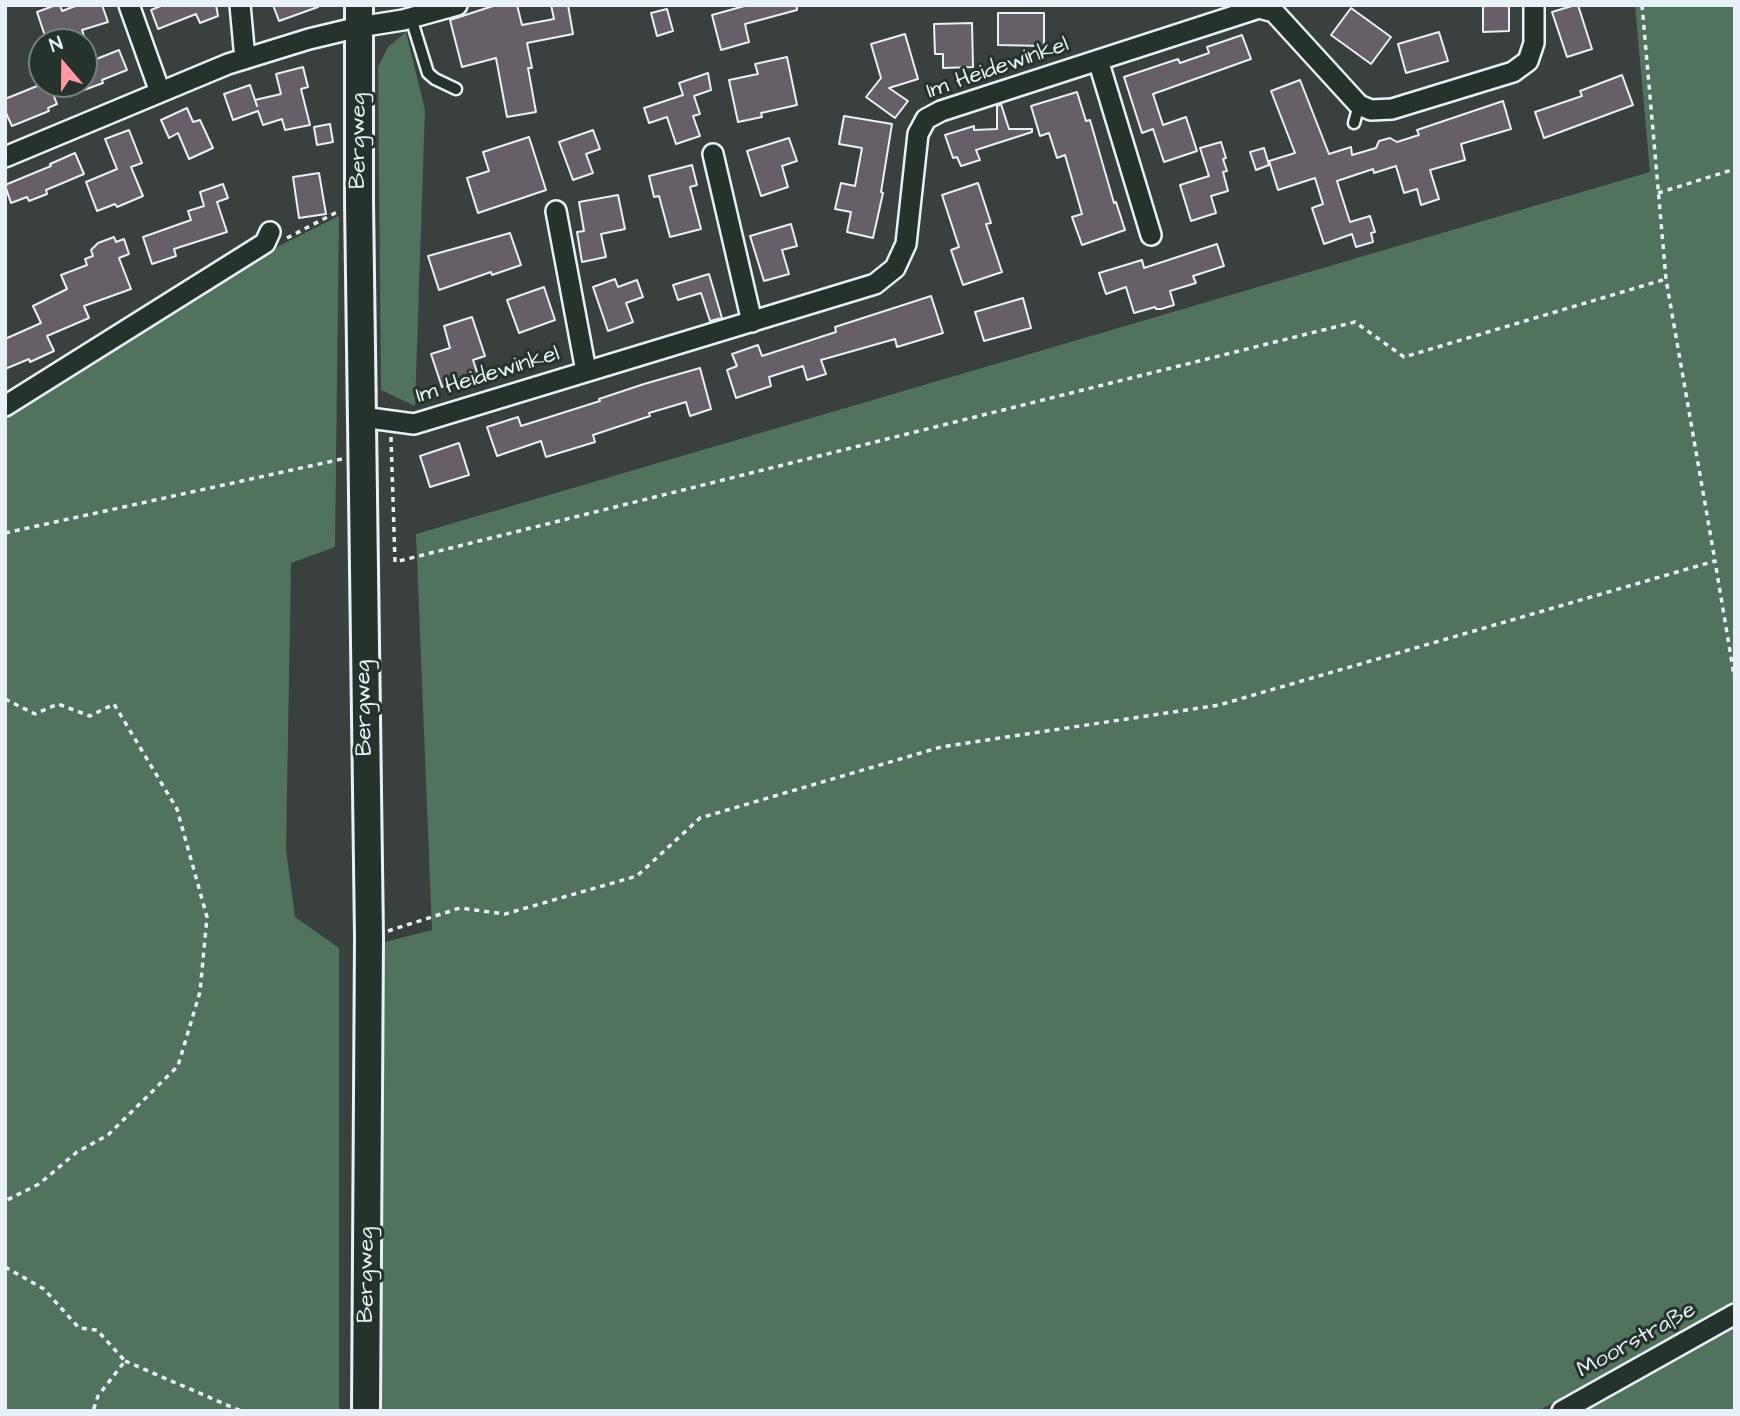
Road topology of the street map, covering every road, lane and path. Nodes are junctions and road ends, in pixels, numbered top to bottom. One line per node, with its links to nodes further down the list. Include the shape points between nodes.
1 (129, 5): 11 (street)
2 (240, 5): 8 (street)
3 (457, 5): 6 (street)
4 (1534, 5): 9 (street, Im Heidewinkel, via 1534,43 1528,61 1513,72 1392,109 1356,114 1280,18 1259,8)
5 (1642, 5): 15 (path)
6 (416, 13): 7 (street); 10 (lane, via 428,73)
7 (359, 16): 8 (street, via 309,39); 16 (main road, Bergweg)
8 (245, 59): 11 (street)
9 (1098, 60): 18 (street, Im Heidewinkel); 21 (street, Im Heidewinkel, via 926,119 918,134 906,244 895,268 875,284)
10 (456, 89)
11 (160, 92): 13 (street)
12 (713, 154): 21 (street)
13 (5, 157)
14 (1735, 169): 15 (path)
15 (1658, 193): 20 (path)
16 (359, 201): 19 (path, via 292,237); 24 (main road, Bergweg)
17 (556, 211): 22 (street, Im Heidewinkel)
18 (1151, 235)
19 (267, 238): 23 (street)
20 (1665, 279): 25 (path, via 1404,357 1355,322 395,562); 28 (path)
21 (752, 322): 22 (street, Im Heidewinkel)
22 (586, 371): 25 (street, Im Heidewinkel, via 414,424)
23 (5, 406)
24 (362, 417): 25 (street, Im Heidewinkel); 26 (main road, Bergweg)
25 (390, 421)
26 (362, 455): 27 (path); 31 (main road, Bergweg)
27 (5, 533)
28 (1715, 561): 29 (path); 31 (path, via 1219,705 941,747 700,818 637,876 505,914 460,908)
29 (1735, 681)
30 (5, 699): 32 (path, via 35,715 58,704 90,716 114,704 177,810 208,917 200,992 178,1066 108,1135 77,1152 39,1184)
31 (369, 937): 38 (main road, Bergweg)
32 (5, 1201)
33 (5, 1267): 35 (path, via 44,1289 79,1328 97,1330)
34 (1735, 1314): 39 (street, Moorstraße)
35 (125, 1361): 36 (path, via 98,1396); 37 (path)
36 (93, 1411)
37 (241, 1411)
38 (366, 1411)
39 (1562, 1411)

